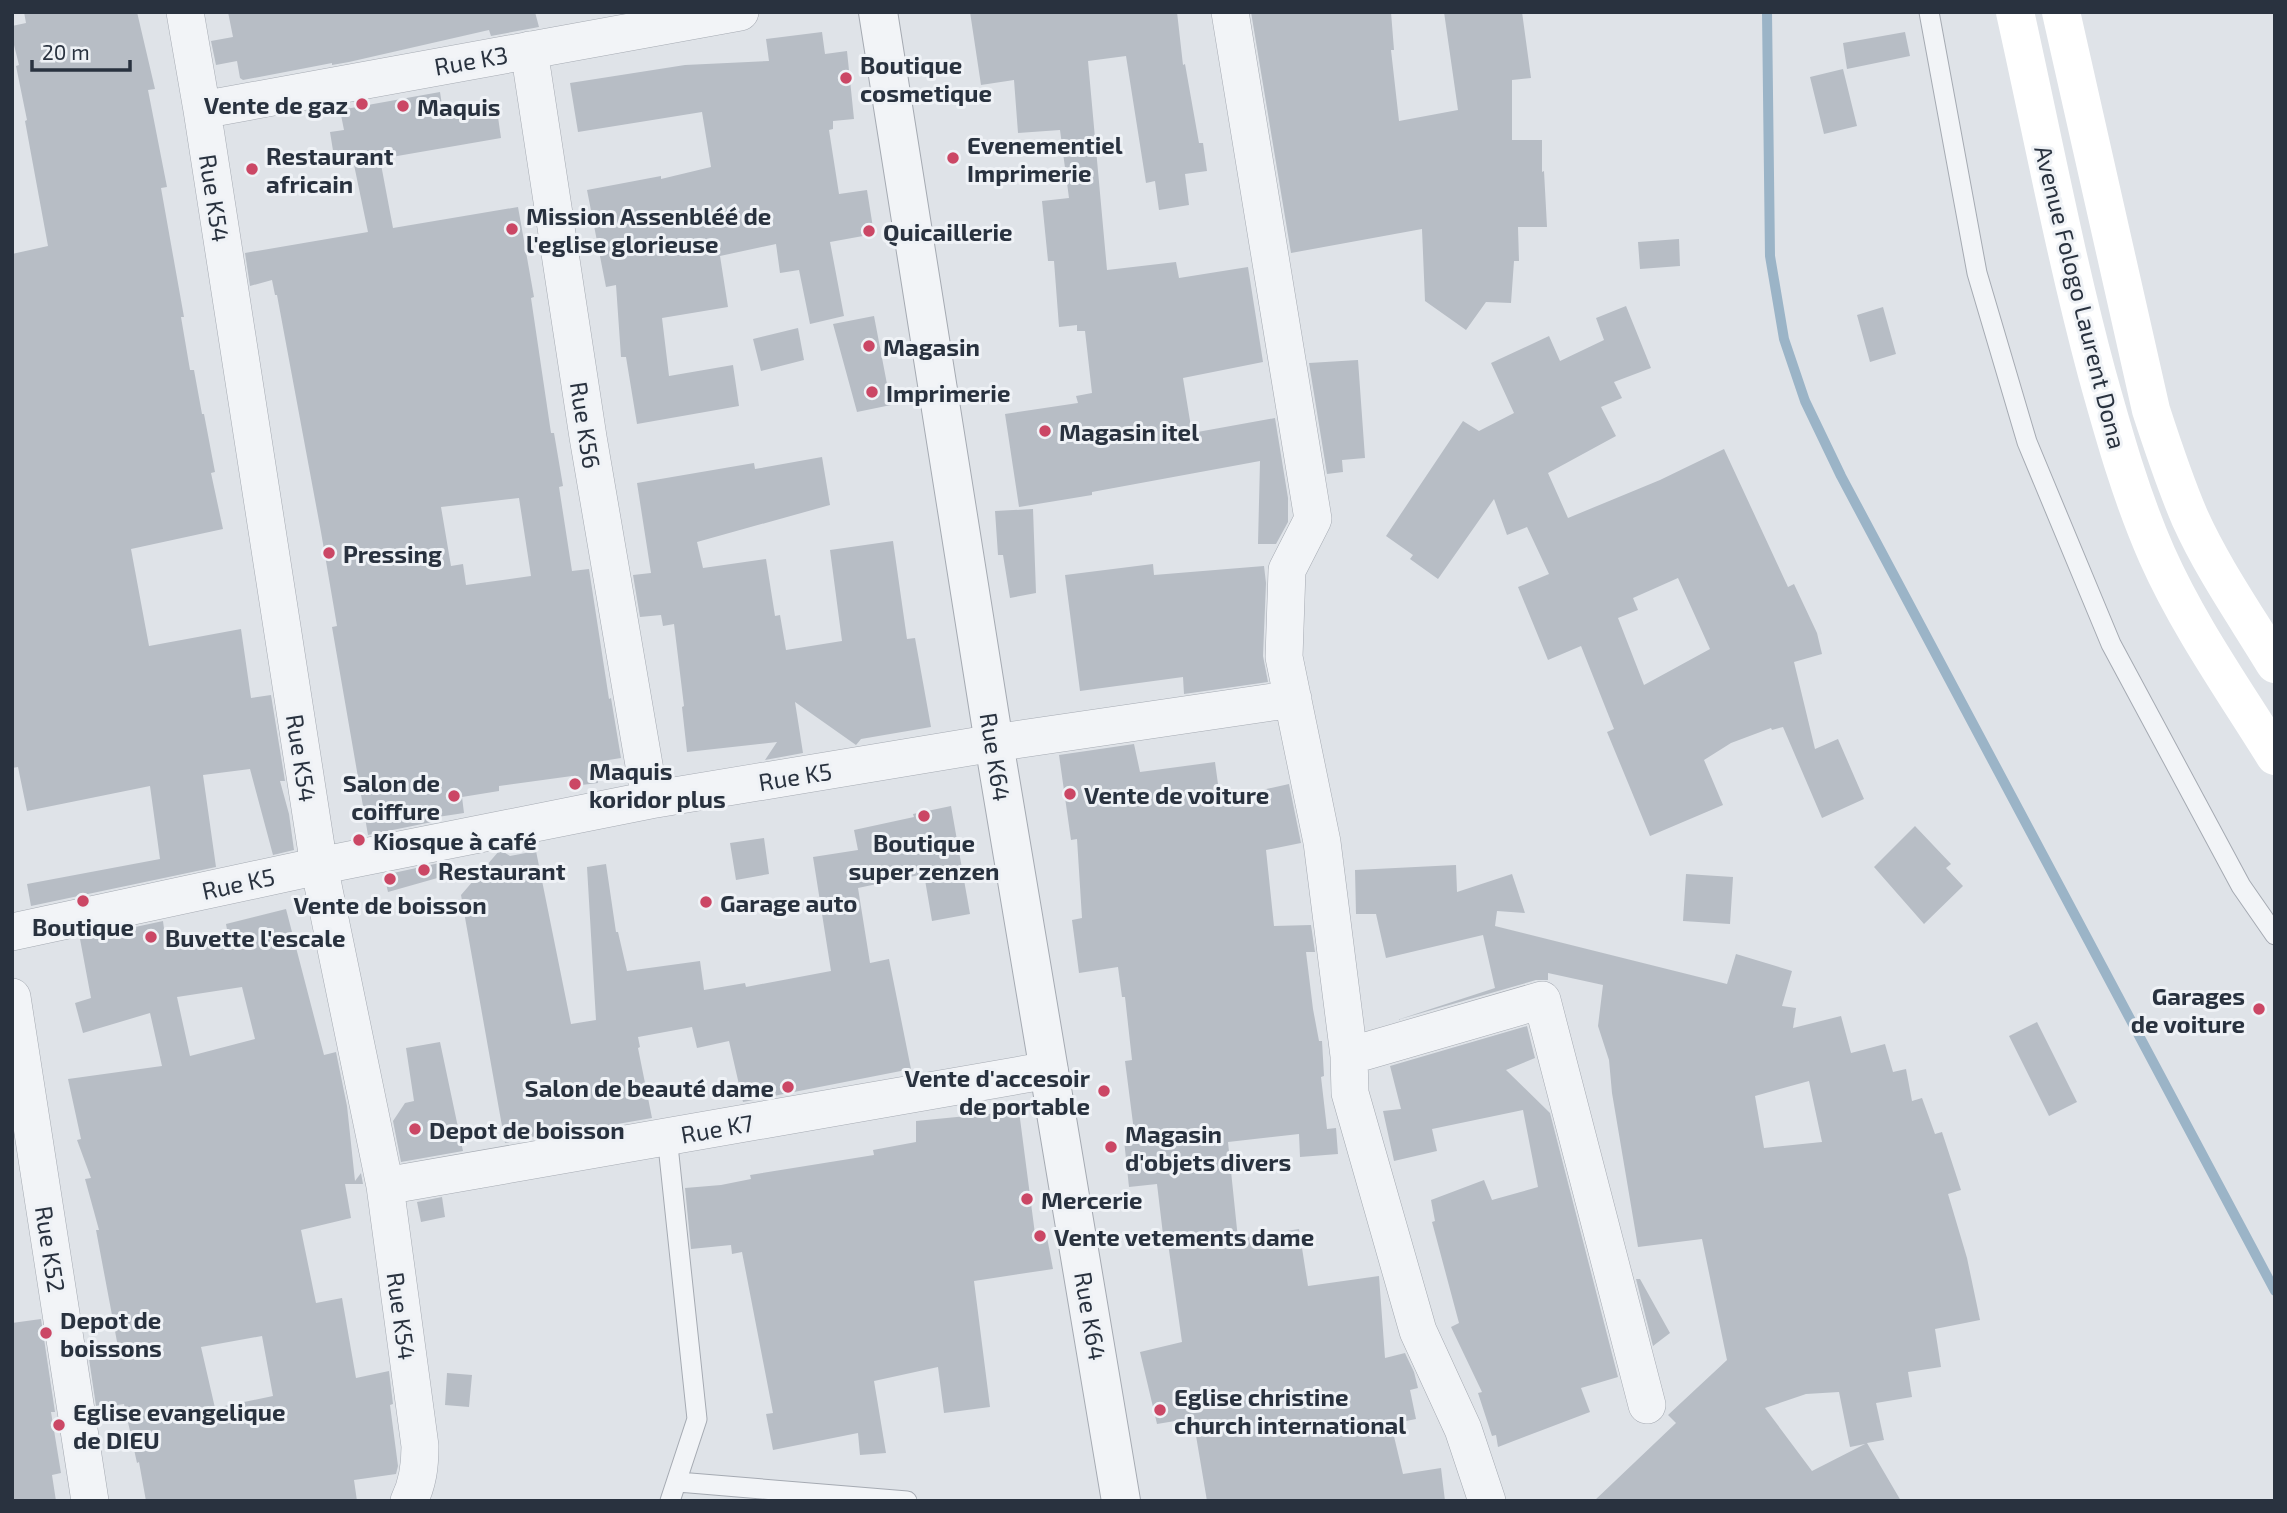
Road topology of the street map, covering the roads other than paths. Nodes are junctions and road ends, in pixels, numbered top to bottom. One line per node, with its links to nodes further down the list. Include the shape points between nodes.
1 (185, 12): 9 (street, Rue K54)
2 (740, 12): 8 (street, Rue K3)
3 (878, 12): 12 (street, Rue K64)
4 (1230, 12): 11 (street, via 1313,519 1287,570 1284,657)
5 (1929, 12): 17 (lane, via 1978,273 2026,442 2110,644 2241,886)
6 (2015, 12): 13 (main road, Avenue Fologo Laurent Dona, via 2079,307 2137,508 2181,602)
7 (2061, 12): 10 (main road, Avenue Fologo Laurent Dona, via 2151,410 2167,462 2209,555)
8 (529, 50): 9 (street, Rue K3); 14 (street, Rue K56)
9 (202, 110): 15 (street, Rue K54)
10 (2275, 664)
11 (1293, 699): 12 (street, Rue K5); 19 (street, via 1322,842)
12 (994, 743): 14 (street, Rue K5); 20 (street, Rue K64)
13 (2275, 756)
14 (650, 800): 15 (street, Rue K5)
15 (319, 866): 16 (street, Rue K5); 22 (street, Rue K54)
16 (12, 932)
17 (2275, 935)
18 (12, 997): 25 (street, Rue K52)
19 (1349, 1056): 23 (street, via 1542,1000); 30 (street, via 1350,1093 1418,1331 1463,1429)
20 (1049, 1070): 21 (street, Rue K7); 29 (street, Rue K64)
21 (667, 1136): 22 (street, Rue K7); 24 (lane, via 697,1419)
22 (385, 1186): 26 (street, Rue K54, via 420,1446 421,1466)
23 (1647, 1405)
24 (678, 1482): 27 (lane); 28 (lane)
25 (90, 1501)
26 (409, 1501)
27 (670, 1501)
28 (907, 1501)
29 (1121, 1501)
30 (1487, 1501)

